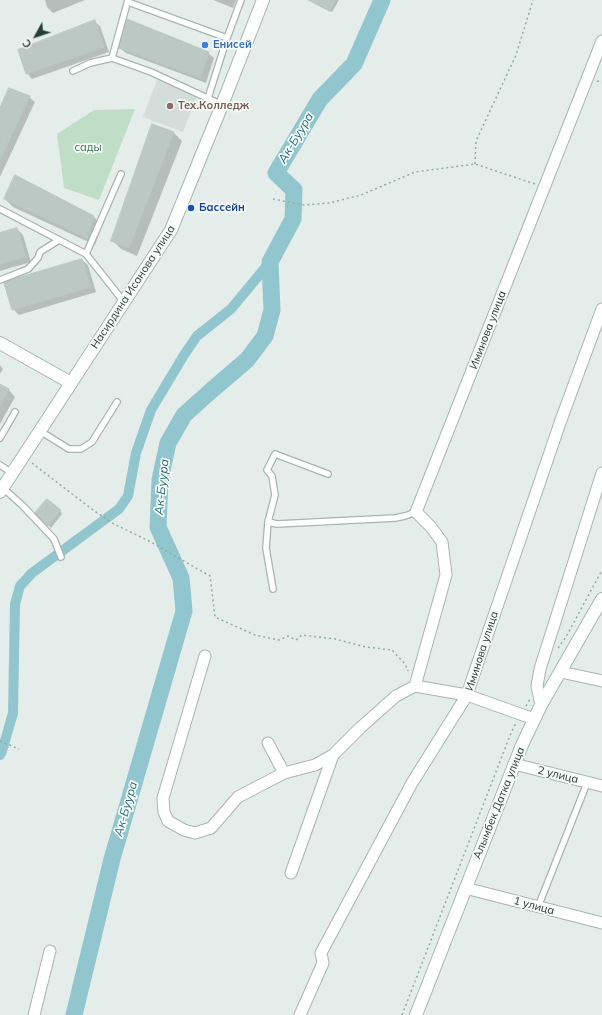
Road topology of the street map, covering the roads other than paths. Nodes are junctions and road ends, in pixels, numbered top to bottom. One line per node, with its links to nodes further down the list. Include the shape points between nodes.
1 (242, 0): 4 (lane)
2 (263, 0): 9 (main road, Насирдина Исанова улица)
3 (128, 1): 4 (lane); 6 (lane)
4 (227, 38): 8 (lane)
5 (602, 41): 28 (street, Иминова улица)
6 (112, 58): 7 (lane, via 90,63); 8 (lane, via 151,72)
7 (73, 71)
8 (208, 98): 9 (lane)
9 (222, 105): 15 (main road, Насирдина Исанова улица, via 171,230)
10 (121, 174): 13 (lane)
11 (0, 209): 12 (lane)
12 (59, 240): 13 (lane); 14 (lane, via 40,252 28,269)
13 (86, 254): 15 (lane)
14 (0, 280)
15 (124, 302): 18 (main road, Насирдина Исанова улица)
16 (602, 309): 37 (street, Иминова улица, via 558,427)
17 (0, 343): 18 (main road)
18 (71, 383): 21 (main road, Насирдина Исанова улица)
19 (117, 402): 21 (lane, via 92,442 81,449 69,449)
20 (15, 412): 22 (lane)
21 (40, 431): 24 (main road, Насирдина Исанова улица)
22 (0, 438)
23 (0, 465): 24 (lane)
24 (12, 473): 27 (main road, Насирдина Исанова улица)
25 (602, 473): 38 (street, via 540,669 537,686)
26 (328, 474): 29 (lane, via 275,454 267,470 272,476 275,495)
27 (1, 490): 30 (lane, via 23,506 54,540)
28 (416, 512): 29 (lane, via 395,518 277,524); 36 (street, via 442,542 446,575)
29 (268, 522): 31 (lane, via 266,548)
30 (60, 557)
31 (272, 589)
32 (602, 599): 34 (main road, Алымбек Датка улица)
33 (205, 656): 43 (street, via 163,798 168,821 195,833 211,828 238,797)
34 (561, 672): 35 (street); 38 (main road, Алымбек Датка улица)
35 (602, 681)
36 (415, 686): 37 (street); 41 (street, via 396,696)
37 (467, 695): 39 (street); 52 (street, Иминова улица, via 412,783 321,953 323,963)
38 (541, 705): 39 (main road, Алымбек Датка улица)
39 (534, 719): 42 (main road, Алымбек Датка улица)
40 (268, 743): 43 (street)
41 (333, 755): 43 (street, via 316,765); 46 (street)
42 (514, 764): 44 (street, 2 улица); 47 (main road, Алымбек Датка улица)
43 (284, 772)
44 (587, 783): 45 (street, 2 улица); 48 (lane)
45 (602, 786)
46 (291, 873)
47 (466, 888): 48 (street, 1 улица); 53 (main road, Алымбек Датка улица)
48 (538, 907): 49 (street, 1 улица)
49 (602, 923)
50 (50, 951): 51 (street)
51 (34, 1015)
52 (300, 1015)
53 (416, 1015)

